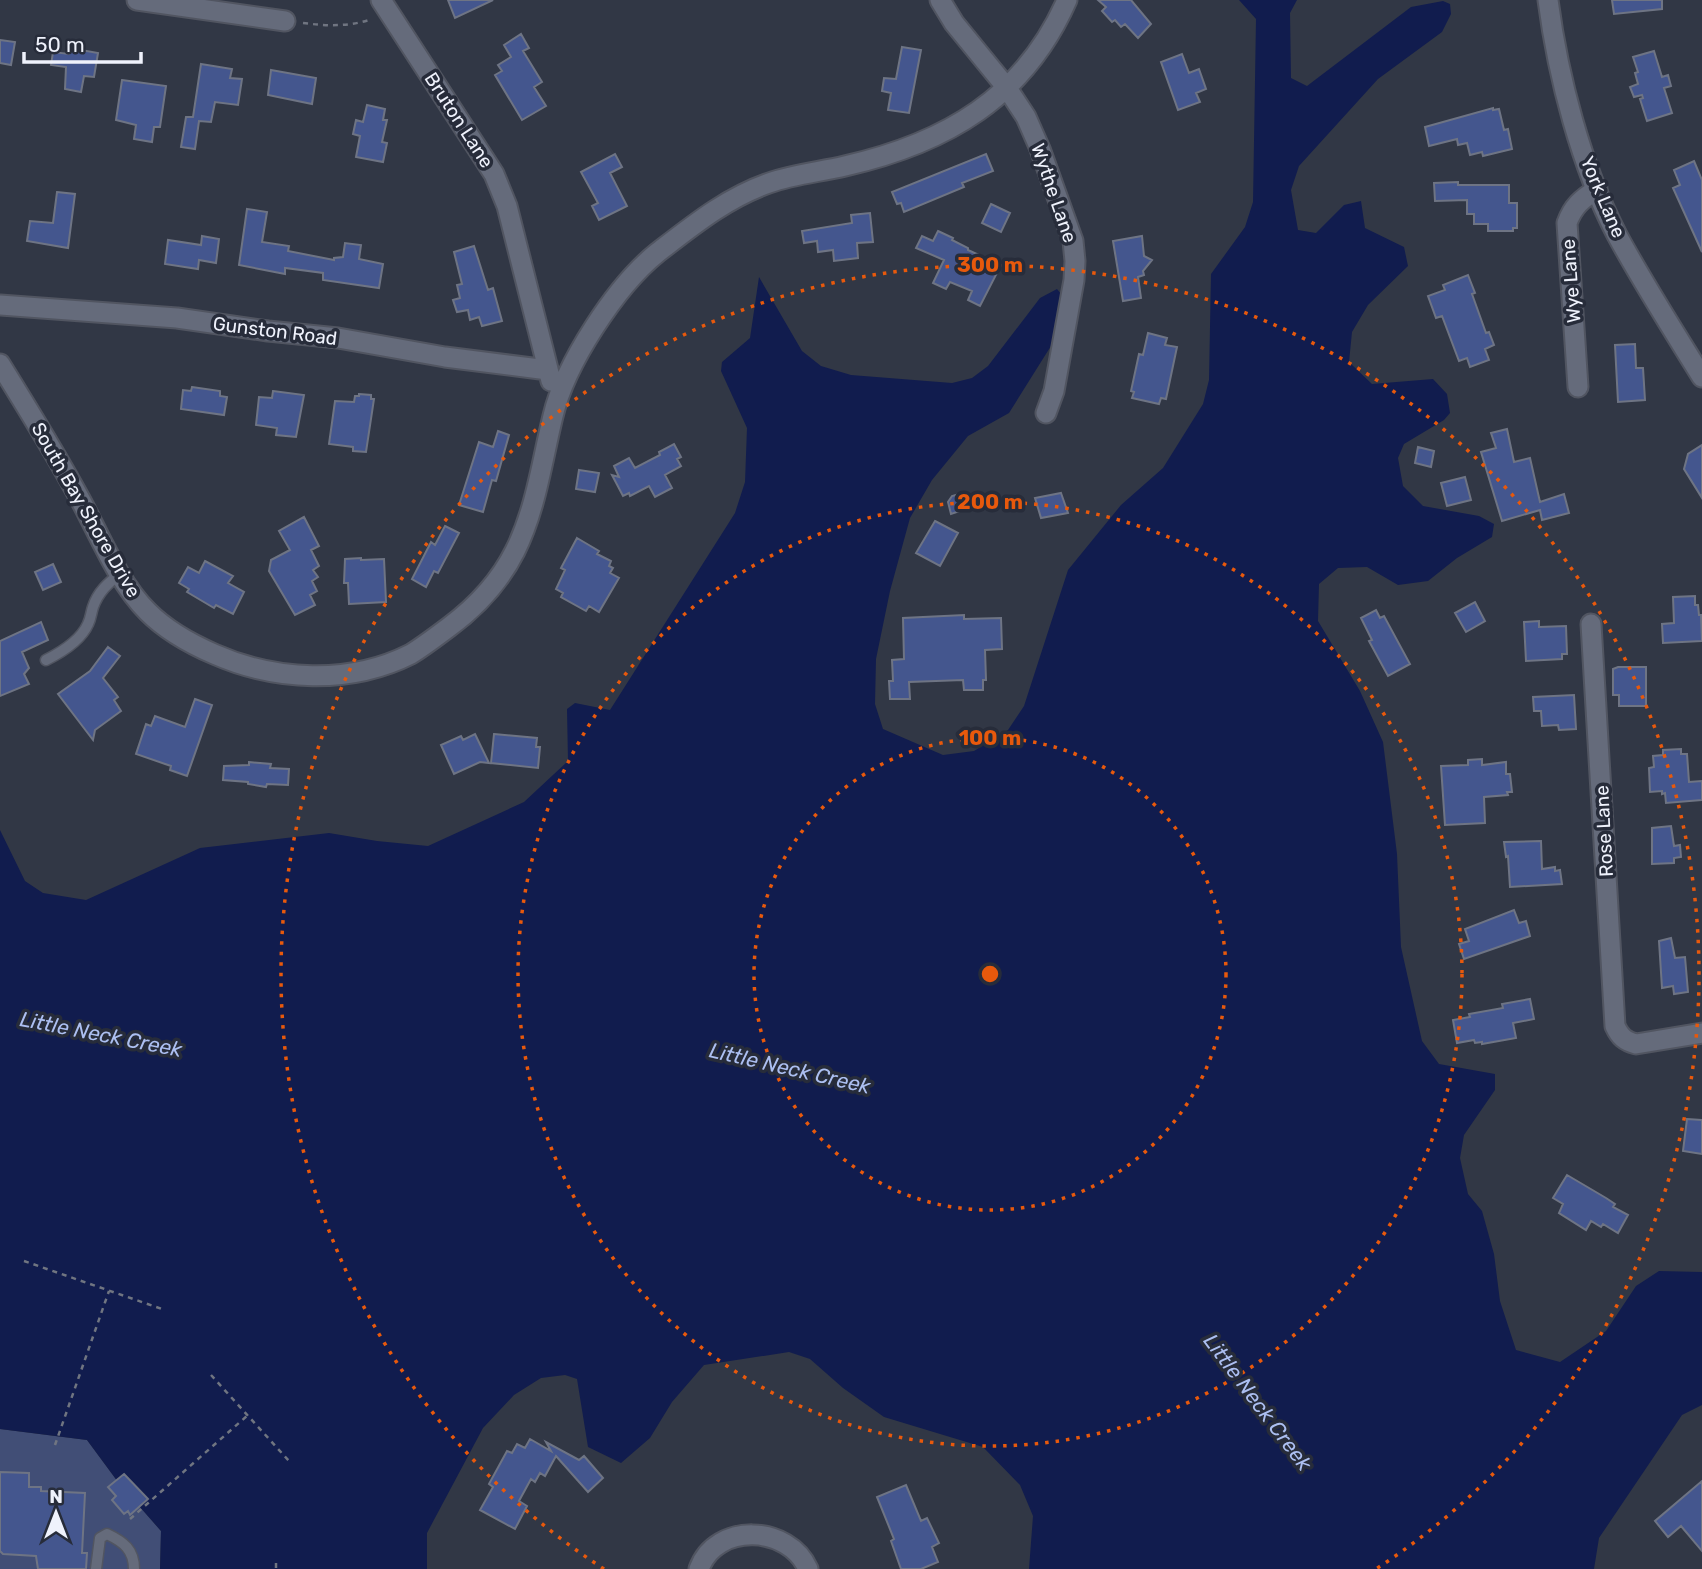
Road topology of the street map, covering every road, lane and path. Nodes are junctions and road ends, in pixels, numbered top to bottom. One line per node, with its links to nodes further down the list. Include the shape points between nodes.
1 (137, 0): 6 (street)
2 (940, 0): 7 (street, Wythe Lane)
3 (1067, 0): 7 (street, South Bay Shore Drive, via 1037,53)
4 (1548, 0): 8 (street, York Lane, via 1562,76)
5 (384, 5): 6 (path, via 377,17 356,24); 11 (street, Bruton Lane, via 494,173 507,206)
6 (285, 22)
7 (1007, 88): 14 (street, South Bay Shore Drive, via 982,109 910,149 771,182 712,212 635,275 587,338); 15 (street, Wythe Lane, via 1040,149 1073,241 1074,280)
8 (1597, 189): 12 (street, York Lane, via 1617,234); 13 (street, Wye Lane, via 1578,202 1567,223)
9 (0, 305): 11 (street, Gunston Road, via 177,318)
10 (0, 364): 16 (street, South Bay Shore Drive)
11 (548, 370): 14 (street, Bruton Lane)
12 (1702, 377)
13 (1578, 387)
14 (556, 402): 16 (street, South Bay Shore Drive, via 527,523 500,576 460,619 398,659 320,676 262,671 229,661 161,624 134,596)
15 (1046, 413)
16 (121, 573): 18 (lane, via 100,592 88,626)
17 (1591, 624): 19 (street, Rose Lane, via 1615,1026 1620,1037 1636,1044)
18 (46, 660)
19 (1702, 1033)
20 (24, 1261): 21 (path)
21 (109, 1291): 22 (path); 25 (path)
22 (162, 1309)
23 (211, 1375): 24 (path)
24 (248, 1415): 26 (path); 27 (path)
25 (55, 1445)
26 (289, 1461)
27 (130, 1519)
28 (276, 1563): 31 (path)
29 (96, 1569): 30 (lane, via 100,1538 107,1534 122,1541 132,1553)
30 (135, 1569)
31 (276, 1569)
32 (699, 1569): 33 (street, via 706,1555 720,1544 746,1535 788,1545)
33 (808, 1569)

